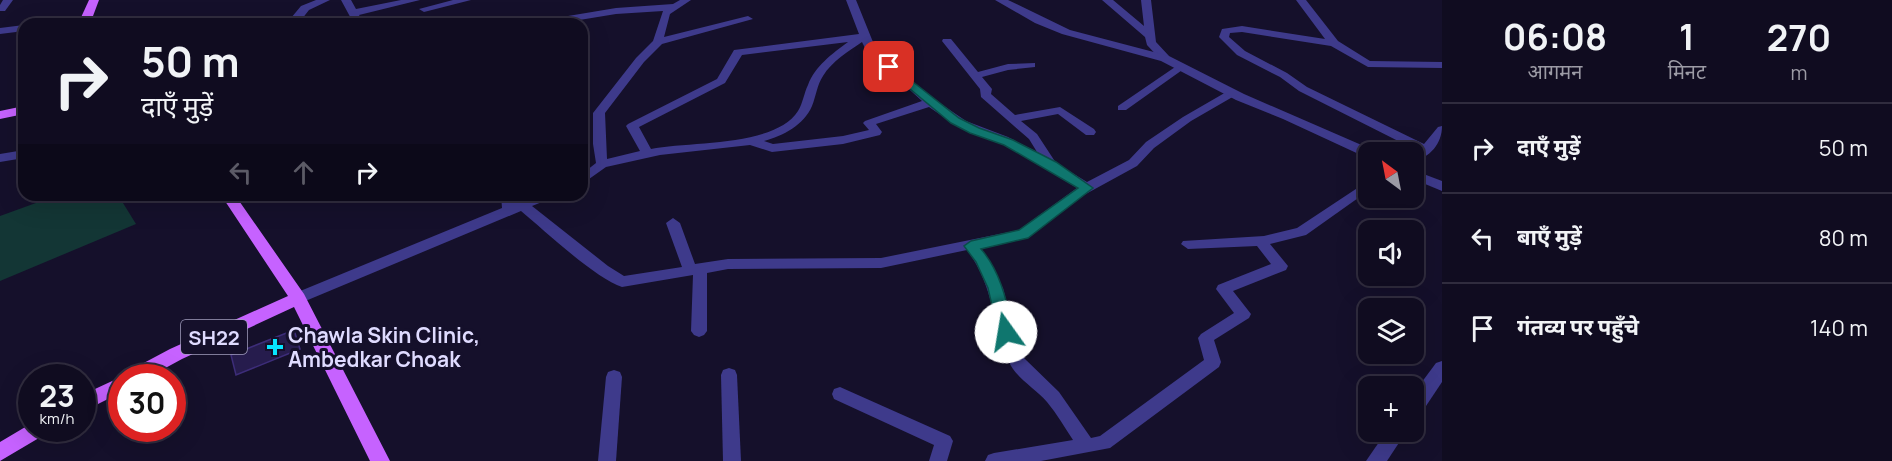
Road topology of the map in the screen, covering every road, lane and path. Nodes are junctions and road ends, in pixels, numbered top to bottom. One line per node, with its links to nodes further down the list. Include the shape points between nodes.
1 (94, 0): 15 (main road)
2 (325, 0): 16 (street, via 305,8)
3 (346, 0): 14 (street)
4 (415, 0): 14 (street)
5 (466, 0): 13 (street)
6 (686, 0): 12 (street)
7 (851, 0): 22 (street)
8 (1000, 0): 27 (street, via 1066,32)
9 (1107, 0): 23 (street)
10 (1146, 0): 23 (street)
11 (1301, 0): 26 (street)
12 (675, 7): 18 (street); 25 (street, via 666,13)
13 (424, 9)
14 (353, 13): 17 (street)
15 (86, 18)
16 (297, 18)
17 (356, 18)
18 (574, 18)
19 (748, 19): 25 (street)
20 (18, 29): 21 (street)
21 (0, 31)
22 (864, 36): 33 (street, via 870,48); 40 (street, via 820,72 810,89 809,106 793,123); 43 (street, via 738,52 721,81 632,126)
23 (1151, 37): 27 (street, via 1151,43)
24 (947, 41): 31 (street)
25 (658, 42): 46 (street, via 599,113)
26 (1334, 44): 29 (street, via 1368,64); 42 (street, via 1242,29 1226,31 1224,37 1231,47 1291,77 1303,89)
27 (1165, 58): 30 (street)
28 (1031, 65): 31 (street)
29 (1442, 65)
30 (1181, 66): 32 (street); 34 (street)
31 (974, 76): 37 (street, via 986,89 985,95)
32 (1232, 93): 41 (street); 51 (street, via 1150,145 1133,163)
33 (933, 102): 40 (street, via 869,123 876,132 843,140 771,148); 47 (street, via 955,120)
34 (1122, 108)
35 (18, 110): 36 (main road)
36 (0, 113)
37 (1012, 119): 39 (street, via 1060,110); 47 (street, via 1033,137)
38 (1442, 130): 42 (street)
39 (1090, 132)
40 (754, 142): 43 (street)
41 (1358, 149)
42 (1425, 150)
43 (647, 152): 46 (street)
44 (18, 155): 45 (street)
45 (0, 158)
46 (602, 164): 48 (street)
47 (1051, 165): 51 (street)
48 (588, 175)
49 (1424, 179): 50 (street)
50 (1442, 186)
51 (1087, 188): 60 (street, via 1023,234)
52 (1358, 192): 58 (street, via 1301,232)
53 (232, 201): 62 (main road)
54 (511, 201): 56 (street)
55 (533, 201): 56 (street)
56 (516, 208): 61 (street, via 622,282); 62 (street)
57 (673, 223): 61 (street)
58 (1260, 242): 59 (street); 72 (street, via 1281,266 1223,289 1244,314 1206,338 1213,362 1104,443)
59 (1188, 244)
60 (971, 246): 61 (street, via 881,263 728,264); 72 (street, via 996,288 1017,362 1053,397)
61 (695, 269): 63 (street)
62 (298, 298): 64 (main road, SH22); 74 (main road)
63 (699, 331)
64 (157, 364)
65 (1442, 368): 68 (street)
66 (729, 375): 76 (street)
67 (614, 378): 75 (street)
68 (1424, 393)
69 (840, 394): 77 (street, via 944,441)
70 (18, 441): 73 (main road)
71 (1390, 442): 79 (street)
72 (1087, 446): 78 (street)
73 (0, 452)
74 (380, 461)
75 (607, 461)
76 (732, 461)
77 (938, 461)
78 (994, 461)
79 (1376, 461)

